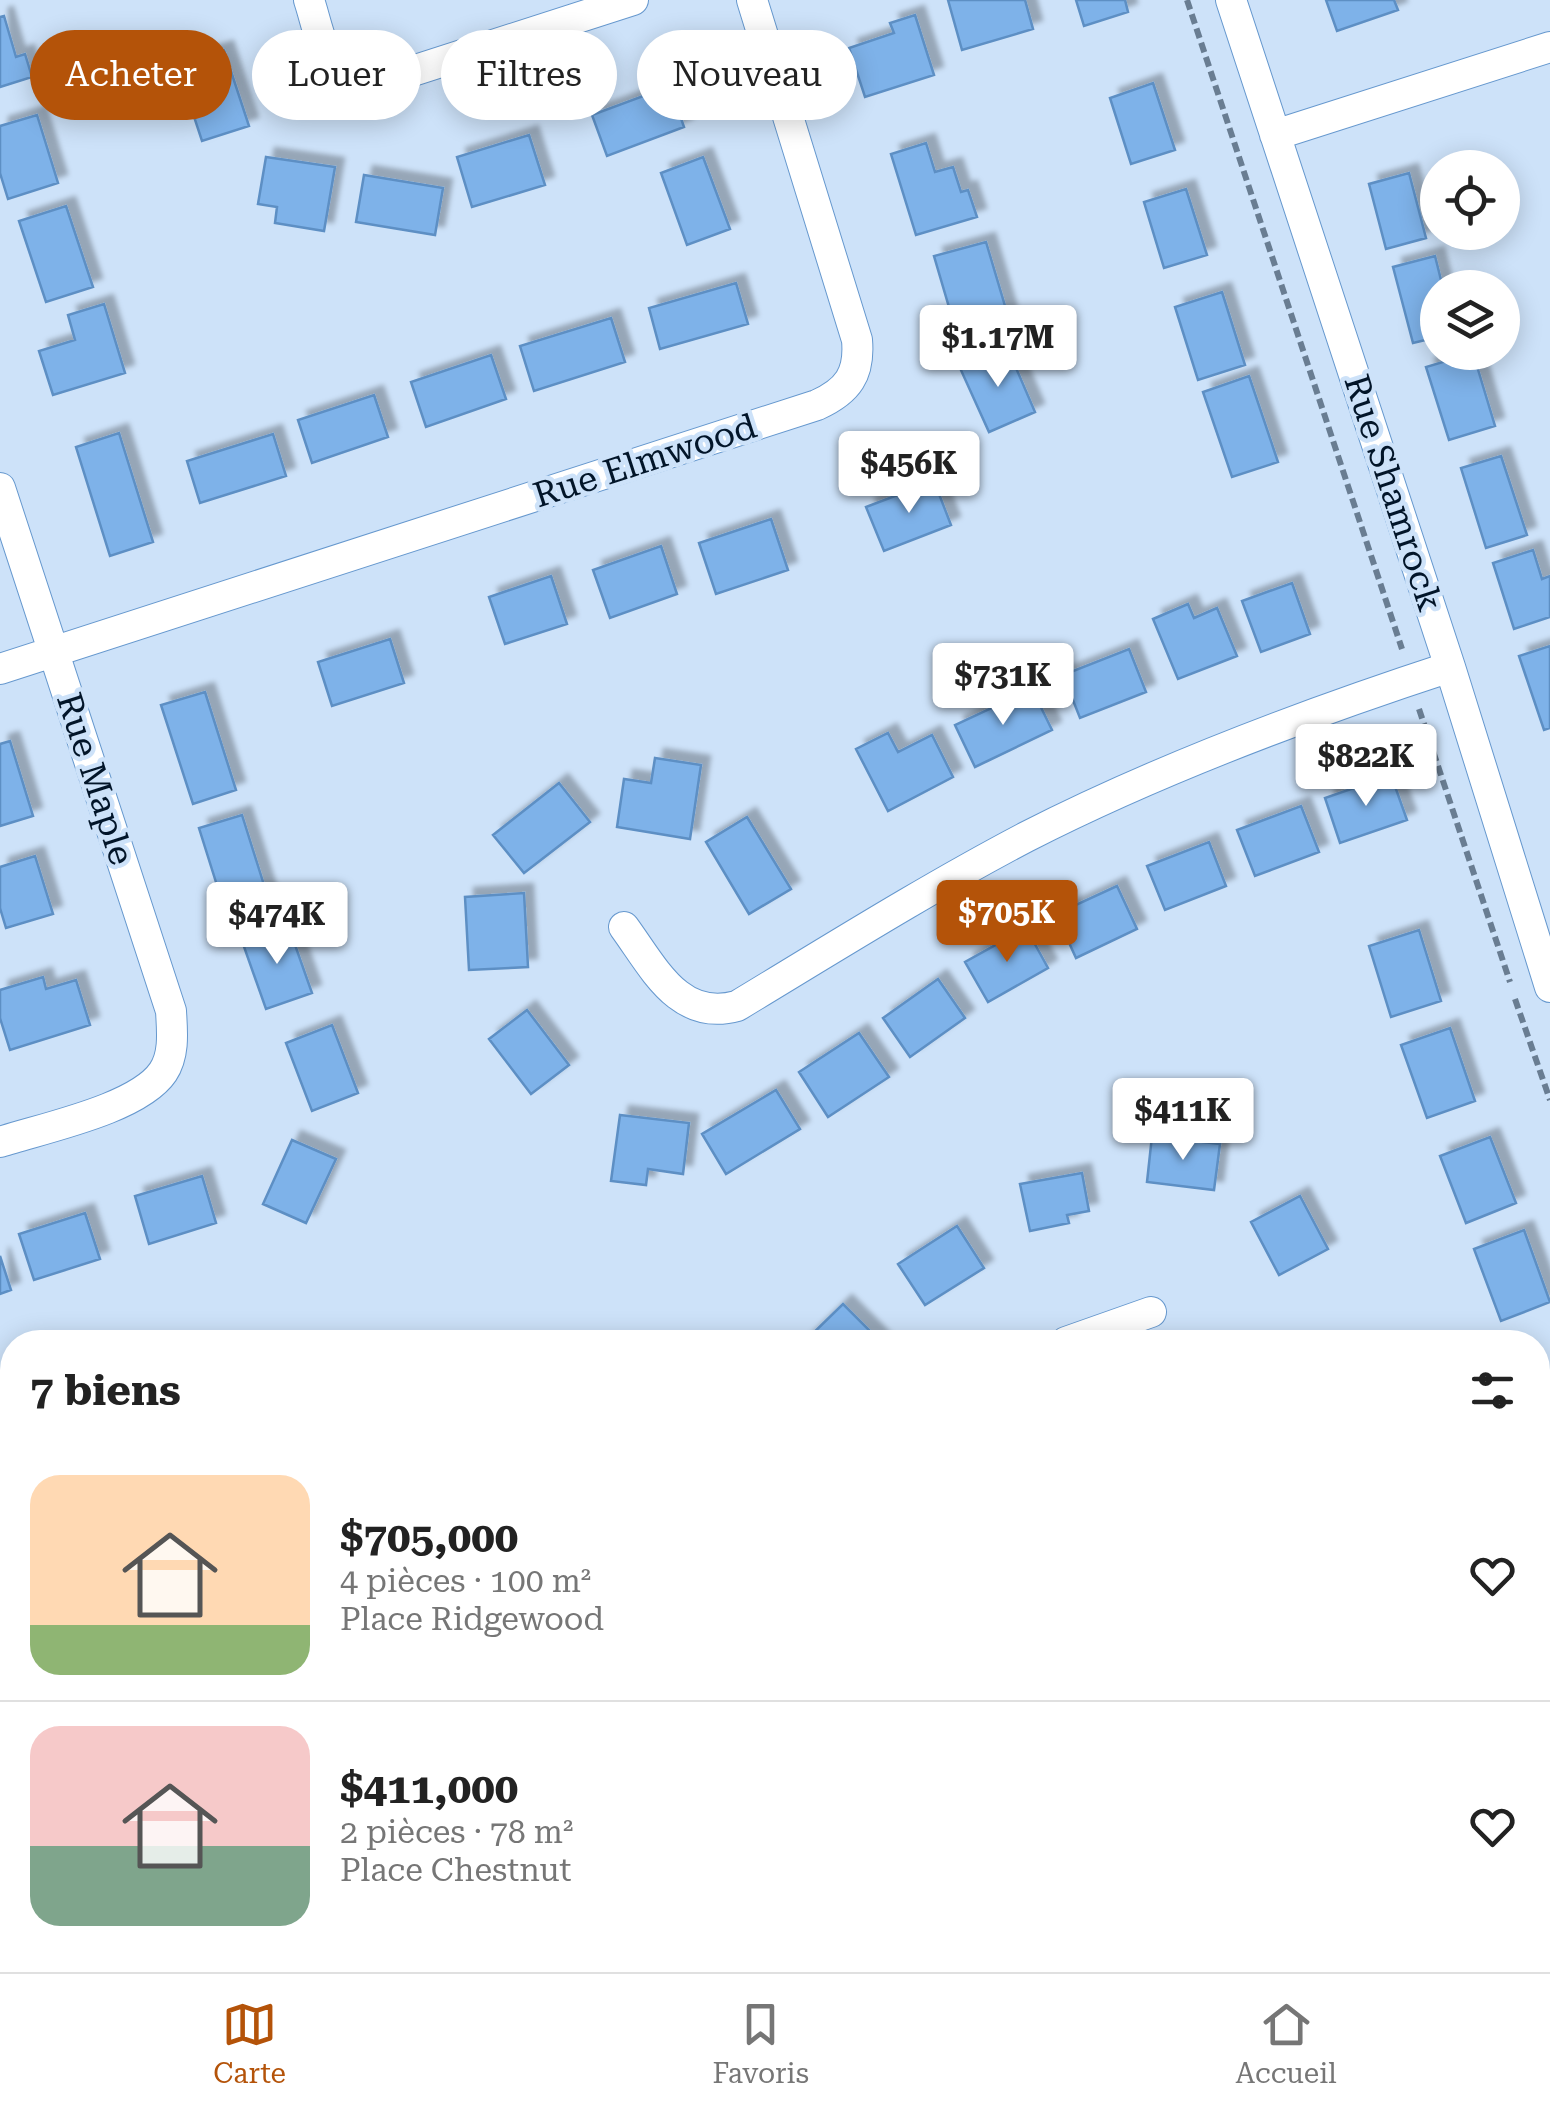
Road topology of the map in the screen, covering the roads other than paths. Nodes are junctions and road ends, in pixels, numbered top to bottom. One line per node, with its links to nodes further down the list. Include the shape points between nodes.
1 (309, 0): 2 (street, via 333,68 342,79 366,86)
2 (633, 0)
3 (752, 0): 8 (street, Rue Elmwood, via 857,340 852,380 836,396)
4 (1231, 0): 6 (street, Rue Shamrock)
5 (1550, 48): 6 (street)
6 (1275, 135): 9 (street, Rue Shamrock)
7 (0, 488): 8 (street, Rue Maple)
8 (53, 652): 10 (street, Rue Elmwood); 13 (street, Rue Maple, via 171,1011 172,1044 164,1071 140,1093)
9 (1450, 666): 11 (street, via 1192,762 1030,835 737,1006 720,1011 688,1003 667,986); 12 (street, Rue Shamrock)
10 (0, 670)
11 (624, 927)
12 (1550, 987)
13 (0, 1142)
14 (1151, 1312): 15 (street)
15 (1100, 1330)

